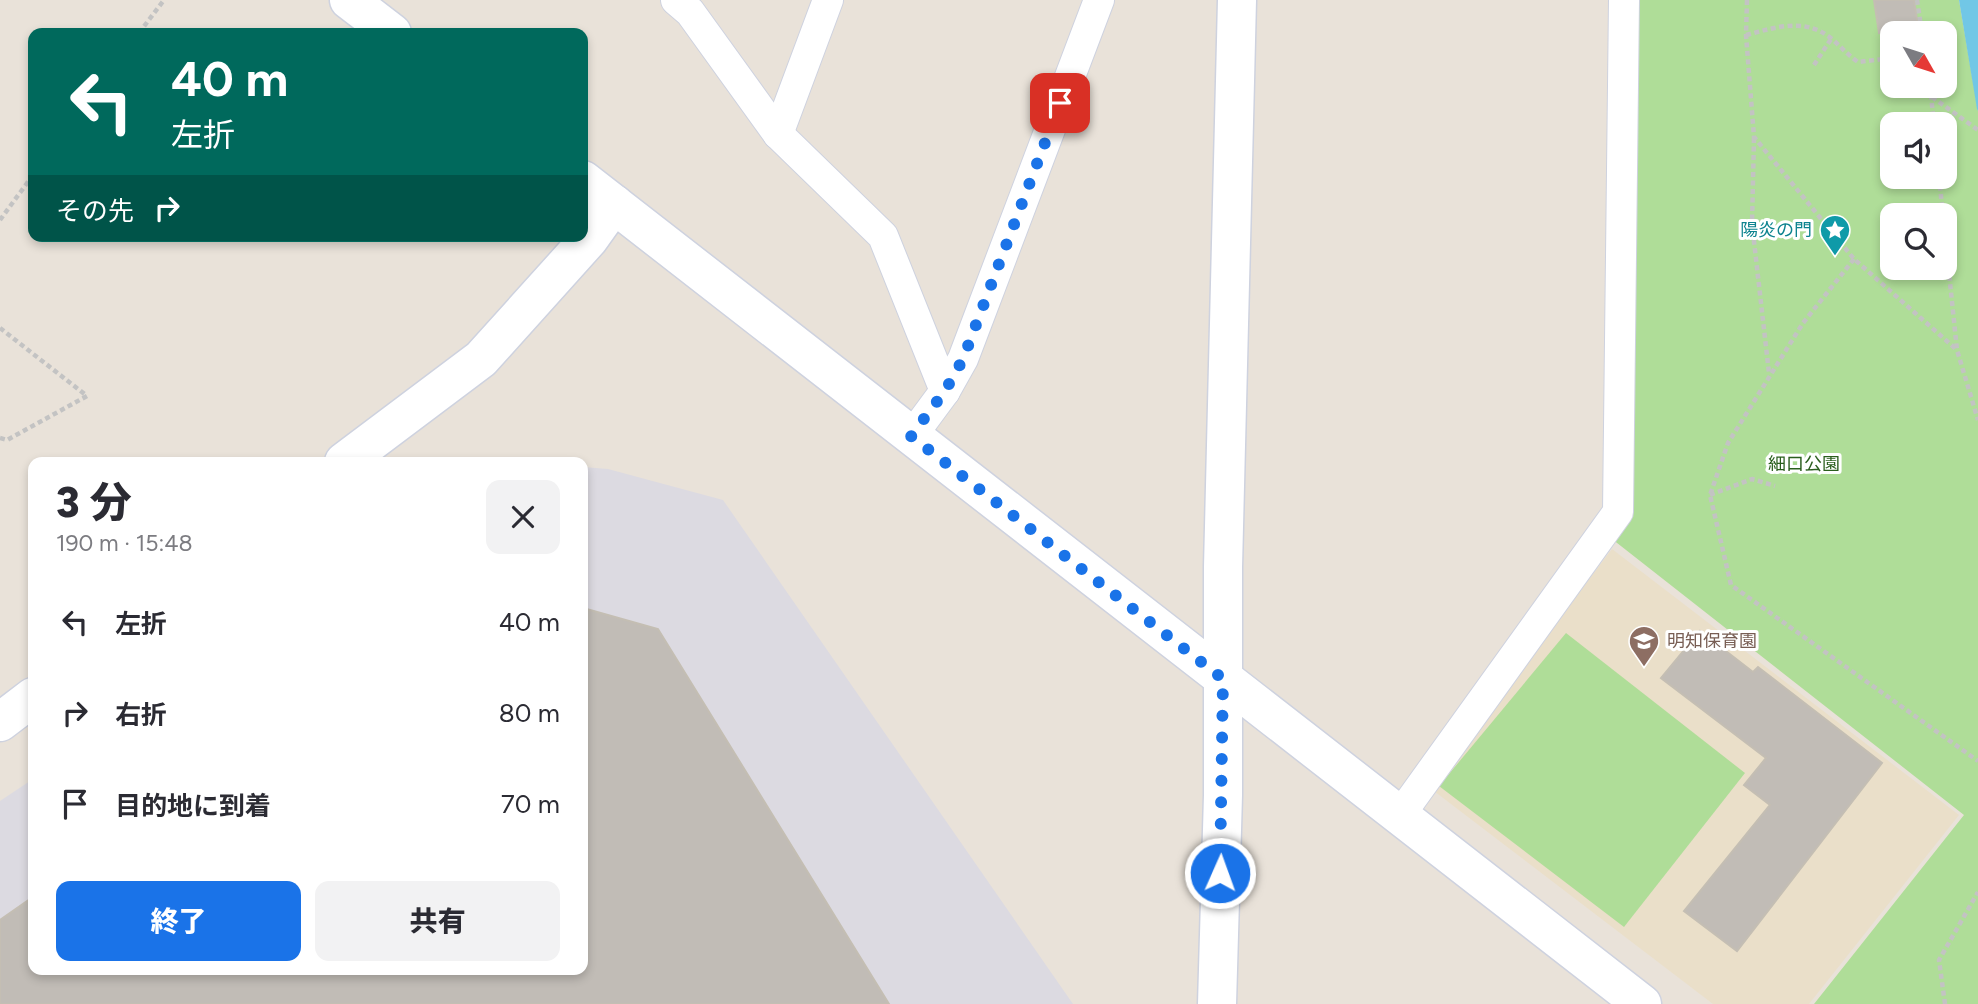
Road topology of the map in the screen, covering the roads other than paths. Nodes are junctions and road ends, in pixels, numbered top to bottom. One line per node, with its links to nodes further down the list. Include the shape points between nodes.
1 (349, 0): 7 (street)
2 (676, 0): 8 (street, via 690,12)
3 (828, 0): 8 (street)
4 (1099, 0): 13 (street, via 963,359)
5 (1237, 0): 16 (street)
6 (1624, 0): 19 (street, via 1618,512)
7 (385, 28)
8 (778, 134): 13 (street, via 883,236)
9 (588, 184): 10 (street)
10 (614, 204): 11 (street); 14 (street)
11 (588, 240)
12 (586, 242): 15 (street, via 481,359)
13 (945, 391): 14 (street)
14 (911, 436): 16 (street)
15 (351, 457)
16 (1223, 679): 19 (street); 20 (street)
17 (28, 701): 18 (street)
18 (0, 722)
19 (1400, 815): 21 (street)
20 (1217, 1004)
21 (1642, 1004)

